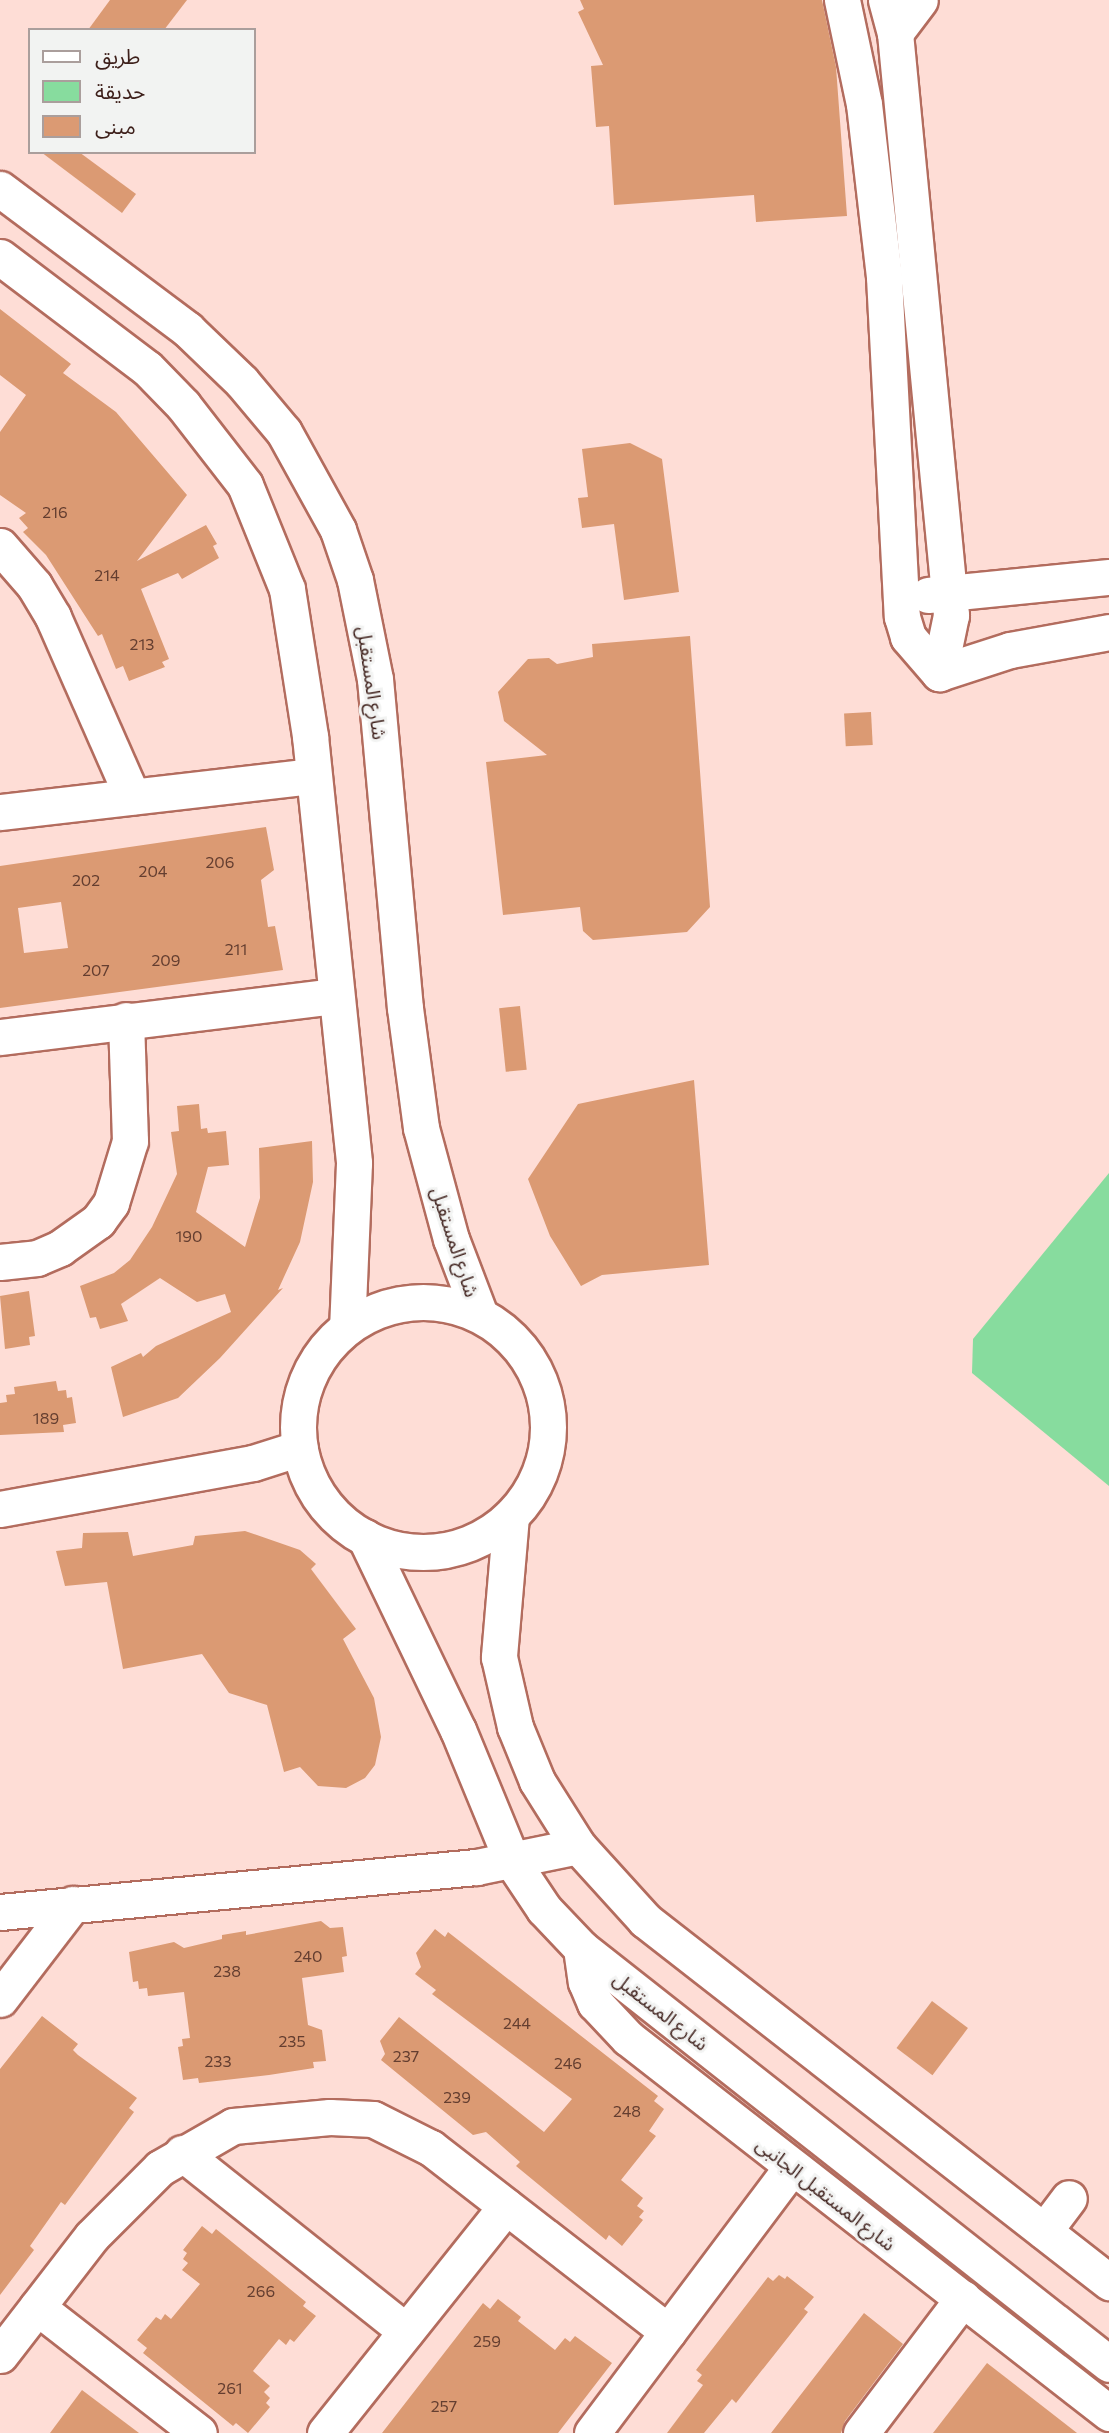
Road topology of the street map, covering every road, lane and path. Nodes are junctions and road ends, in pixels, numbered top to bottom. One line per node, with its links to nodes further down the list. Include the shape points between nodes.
1 (842, 0): 9 (street, via 864,104 884,278)
2 (920, 0): 3 (street)
3 (890, 16): 8 (street)
4 (0, 189): 19 (street, شارع المستقبل, via 187,329 242,382 284,432 338,530 355,580 375,680 405,1008 421,1128 451,1239)
5 (0, 257): 12 (street, via 147,368 184,405 245,485 287,589)
6 (0, 546): 13 (street, via 34,585 53,617)
7 (1109, 578): 8 (street)
8 (949, 594): 9 (street); 11 (street, via 950,636)
9 (901, 596): 11 (street, via 908,638)
10 (1109, 632): 11 (street, via 1010,650)
11 (939, 673)
12 (313, 776): 13 (street); 15 (street)
13 (132, 796): 14 (street)
14 (0, 812)
15 (335, 996): 16 (street); 20 (street, via 354,1163)
16 (126, 1020): 17 (street); 18 (street, via 130,1141 111,1203 97,1221 60,1248 37,1258)
17 (0, 1037)
18 (0, 1262)
19 (480, 1315): 20 (street, via 444,1304 416,1302 388,1307); 23 (street, via 523,1351 546,1402 546,1454 527,1497)
20 (347, 1326): 21 (street, via 312,1369 302,1395)
21 (300, 1448): 22 (street, via 253,1463); 24 (street, via 322,1500 341,1521)
22 (0, 1509)
23 (511, 1516): 24 (street, via 486,1535 433,1551 408,1551); 25 (street, via 499,1657 515,1727 537,1781)
24 (365, 1537): 26 (street, شارع المستقبل, via 458,1730)
25 (578, 1846): 26 (street); 35 (street, via 645,1920)
26 (512, 1861): 27 (street); 29 (street, شارع المستقبل, via 544,1909)
27 (73, 1904): 28 (street); 30 (street)
28 (0, 1912)
29 (581, 1948): 32 (street, شارع المستقبل الجانبى, via 586,1982 595,2003 628,2038); 42 (street, شارع المستقبل)
30 (0, 1999)
31 (182, 2154): 34 (street, via 233,2126 330,2117 373,2119 432,2148); 38 (street, via 145,2179); 39 (street)
32 (792, 2168): 37 (street, شارع المستقبل الجانبى); 40 (street)
33 (1069, 2198): 35 (street)
34 (506, 2206): 39 (street); 40 (street)
35 (1044, 2231): 36 (street)
36 (1109, 2283)
37 (962, 2298): 43 (street, شارع المستقبل الجانبى); 47 (street)
38 (37, 2307): 41 (street); 44 (street)
39 (406, 2331): 45 (street)
40 (668, 2332): 46 (street)
41 (0, 2355)
42 (1109, 2364)
43 (1109, 2413)
44 (199, 2433)
45 (325, 2433)
46 (592, 2433)
47 (861, 2433)

